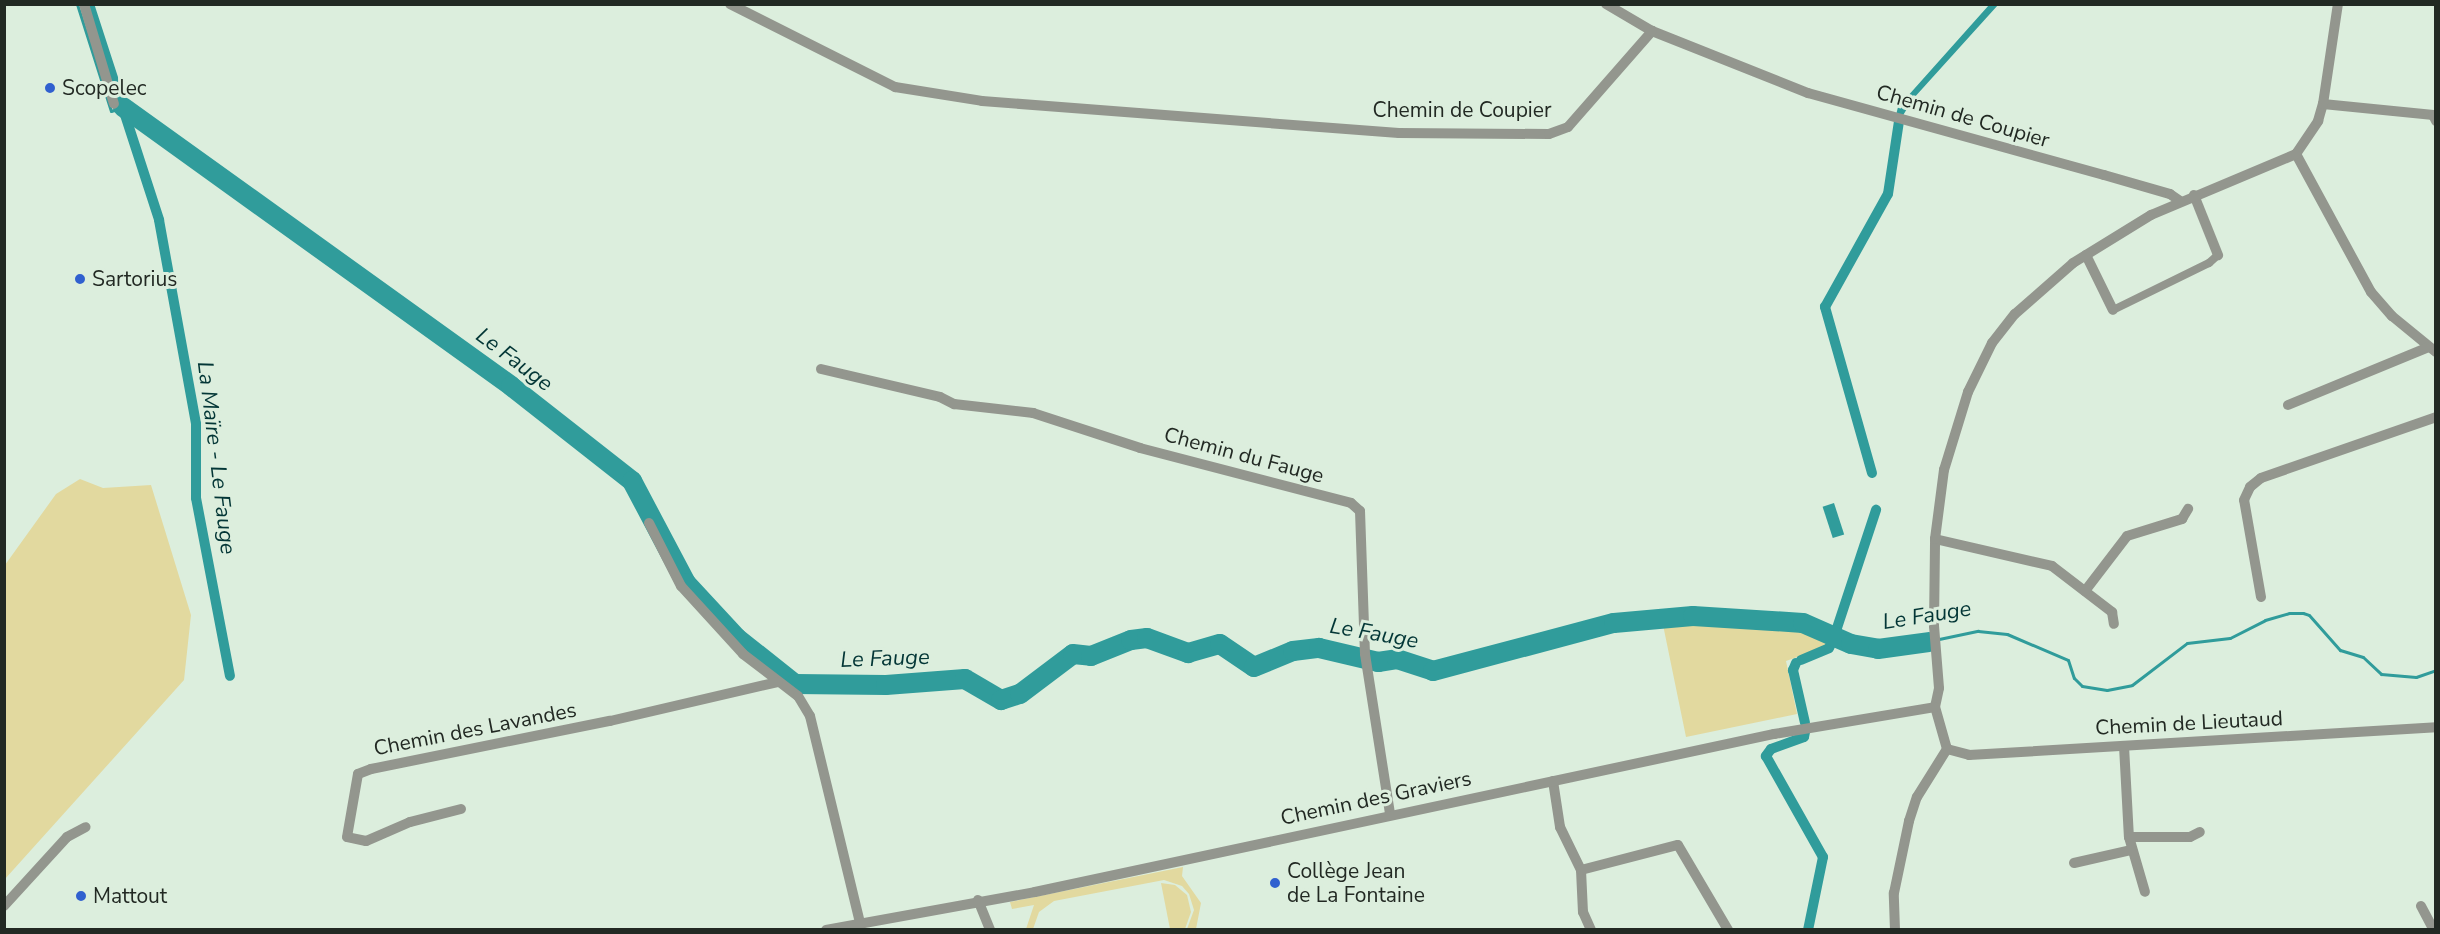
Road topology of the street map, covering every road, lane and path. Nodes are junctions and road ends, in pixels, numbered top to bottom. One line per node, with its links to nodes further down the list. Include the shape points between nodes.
1 (84, 4): 6 (street)
2 (730, 4): 5 (street, Chemin de Coupier, via 895,87 982,101 1399,133 1549,134 1568,127)
3 (1606, 4): 5 (street)
4 (2338, 4): 7 (street)
5 (1652, 31): 11 (street, Chemin de Coupier, via 1808,93 2104,175 2169,194)
6 (114, 104)
7 (2323, 104): 8 (street, via 2433,115); 9 (street, via 2319,121)
8 (2436, 121)
9 (2296, 154): 10 (street); 15 (street, via 2371,292)
10 (2194, 195): 11 (street); 13 (street)
11 (2180, 201): 12 (street)
12 (2086, 255): 14 (street); 21 (street, via 2015,314 1992,343 1968,392 1944,470)
13 (2218, 255): 14 (street)
14 (2113, 310)
15 (2432, 350): 17 (street)
16 (821, 369): 32 (street, Chemin du Fauge, via 940,397 954,404 1033,413 1140,448 1351,503 1360,511 1365,659)
17 (2288, 405)
18 (2436, 417): 23 (street, via 2261,478 2250,487 2244,500)
19 (2188, 509): 22 (street, via 2181,519 2127,536)
20 (649, 523): 25 (street, via 681,586 743,654)
21 (1935, 539): 22 (street, via 2052,566); 26 (street, via 1934,627 1939,688)
22 (2085, 591): 24 (street, via 2112,612)
23 (2261, 597)
24 (2114, 624)
25 (778, 682): 31 (street, Chemin des Lavandes, via 610,721 371,769 358,774 347,837 366,841 410,822); 43 (street, via 798,696 810,716)
26 (1935, 707): 29 (street); 30 (street, Chemin des Graviers, via 1828,723)
27 (2436, 728): 28 (street, Chemin de Lieutaud)
28 (2124, 746): 29 (street, Chemin de Lieutaud, via 1969,755); 35 (street)
29 (1947, 749): 48 (street, via 1917,797 1909,821 1894,893)
30 (1552, 782): 32 (street, Chemin des Graviers); 38 (street, via 1560,827)
31 (461, 809)
32 (1390, 813): 40 (street, Chemin des Graviers, via 1035,892)
33 (86, 827): 41 (street, via 66,837)
34 (2200, 832): 35 (street, via 2190,837)
35 (2129, 837): 36 (street)
36 (2131, 850): 37 (street); 39 (street)
37 (2074, 863)
38 (1581, 870): 46 (street, via 1583,912); 47 (street, via 1678,845)
39 (2145, 892)
40 (978, 900): 43 (street, Chemin des Graviers); 45 (street)
41 (4, 906)
42 (2421, 906): 49 (street)
43 (860, 922): 44 (street, Chemin des Graviers)
44 (826, 930)
45 (990, 930)
46 (1591, 930)
47 (1728, 930)
48 (1895, 930)
49 (2434, 930)

